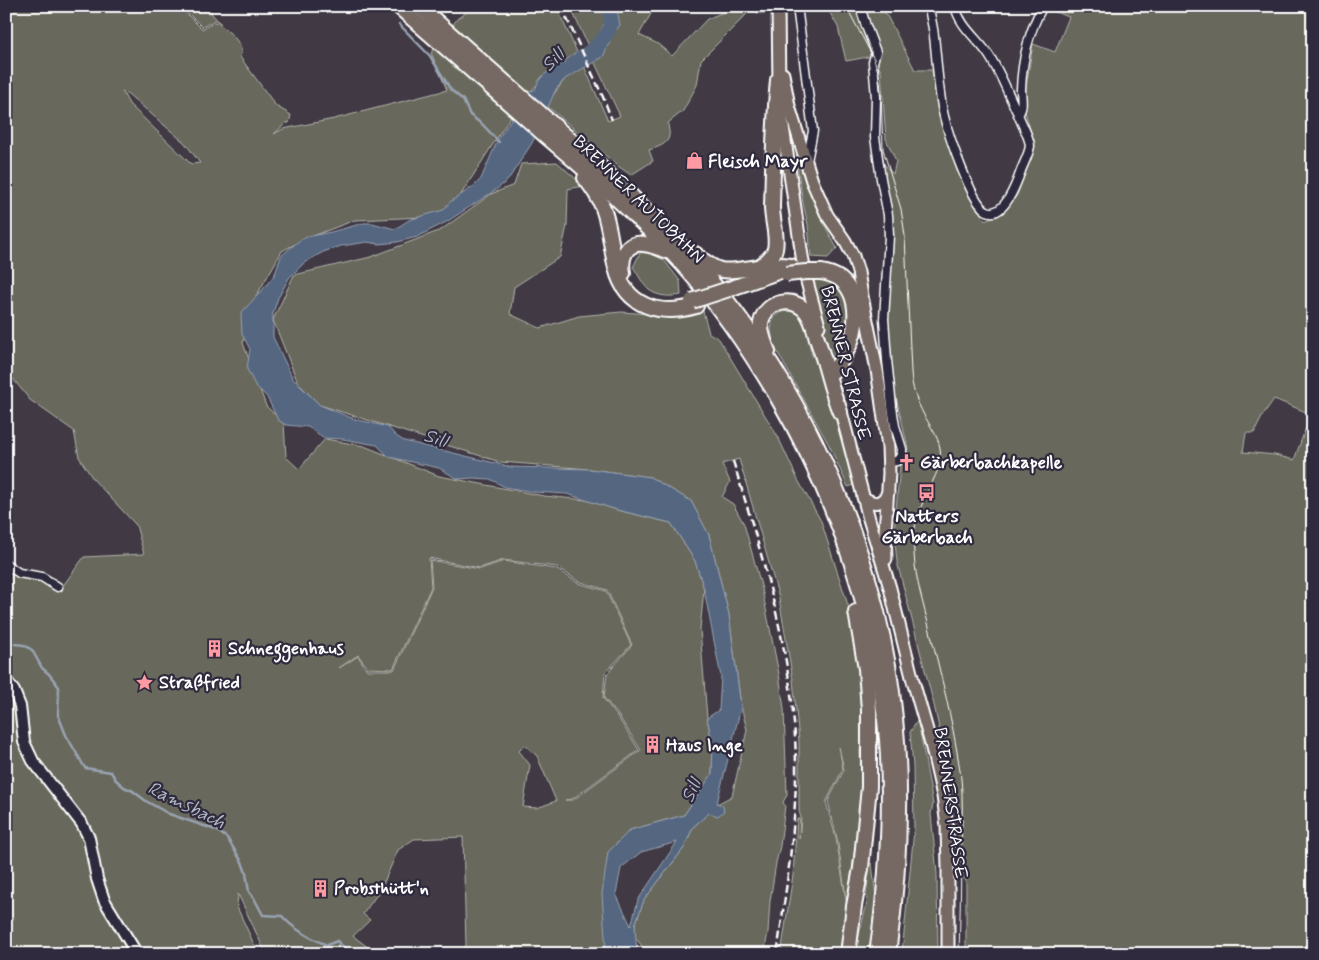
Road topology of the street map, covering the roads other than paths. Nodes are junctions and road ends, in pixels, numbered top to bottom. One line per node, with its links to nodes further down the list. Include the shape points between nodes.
1 (398, 6): 10 (highway, BRENNER AUTOBAHN)
2 (419, 6): 10 (highway, BRENNER AUTOBAHN)
3 (759, 6): 9 (street)
4 (797, 6): 14 (street, via 813,131)
5 (860, 6): 25 (street, via 876,48 873,62 875,137 888,215 884,319 886,360 895,426 902,449 896,461)
6 (929, 6): 13 (street, via 944,115 964,176 976,199 990,212 1005,204 1028,152 1029,143)
7 (955, 6): 13 (street, via 964,25 988,53 1001,75)
8 (1043, 6): 13 (street, via 1030,35 1022,79 1022,108)
9 (778, 7): 11 (main road, BRENNER STRASSE)
10 (452, 45): 15 (highway, BRENNER AUTOBAHN); 15 (highway, BRENNER AUTOBAHN)
11 (778, 48): 12 (main road, BRENNER STRASSE); 14 (main road, BRENNER STRASSE, via 790,106)
12 (778, 80): 17 (highway, via 772,210 775,248); 23 (main road, BRENNER STRASSE, via 806,278)
13 (1018, 114)
14 (807, 163): 20 (main road, BRENNER STRASSE, via 827,215 853,256)
15 (605, 187): 16 (highway, BRENNER AUTOBAHN); 21 (highway, via 605,213 618,275 630,295 658,310 674,311)
16 (674, 248): 17 (highway, via 722,270); 21 (highway, via 644,244 630,247 622,258 625,278 650,302 667,306); 22 (highway, BRENNER AUTOBAHN, via 705,274); 28 (highway, BRENNER AUTOBAHN, via 762,370 810,457)
17 (760, 266): 18 (highway)
18 (786, 268): 19 (highway, via 804,264); 21 (highway)
19 (822, 268): 20 (highway, via 835,267 846,273); 23 (highway, via 842,282 850,293 855,310 849,346)
20 (862, 296): 25 (main road, via 880,390)
21 (694, 304)
22 (774, 370): 24 (highway, via 762,330 762,319 777,304 794,302 810,317); 36 (highway, BRENNER AUTOBAHN, via 799,410 844,508 863,563 883,641 895,715 898,760 898,854)
23 (833, 372): 24 (main road, BRENNER STRASSE)
24 (840, 412): 27 (main road, BRENNER STRASSE)
25 (889, 462): 26 (main road)
26 (888, 493): 27 (main road, via 877,502); 31 (main road, via 885,545)
27 (863, 497): 31 (main road, BRENNER STRASSE)
28 (835, 515): 34 (highway, via 859,625 869,710 869,795); 35 (highway, BRENNER AUTOBAHN, via 860,588 874,648 886,740 889,820)
29 (6, 564): 30 (street)
30 (58, 587)
31 (890, 588): 37 (main road, BRENNERSTRASSE, via 920,707 934,782 948,904)
32 (6, 680): 33 (main road, via 20,706 28,752 86,831 101,893)
33 (137, 954)
34 (848, 954)
35 (877, 954)
36 (890, 954)
37 (948, 954)

